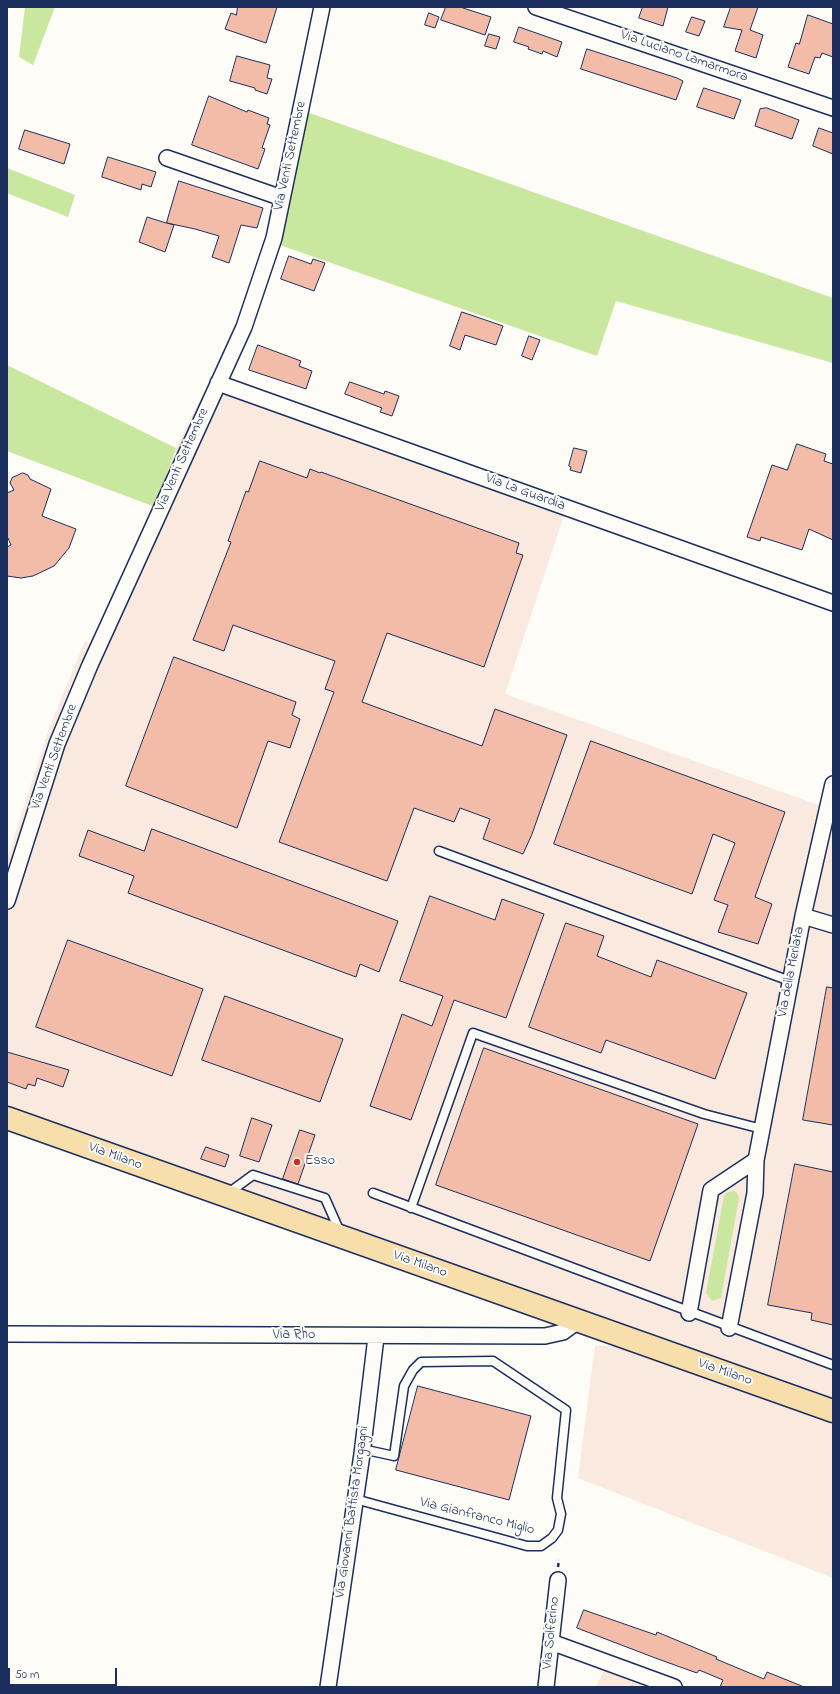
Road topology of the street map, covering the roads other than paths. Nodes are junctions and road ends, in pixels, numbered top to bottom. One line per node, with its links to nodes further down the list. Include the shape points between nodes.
1 (322, 7): 5 (street, Via Venti Settembre)
2 (536, 7): 3 (street, Via Luciano Lamarmora)
3 (833, 108)
4 (167, 158): 5 (street)
5 (282, 198): 6 (street, Via Venti Settembre, via 274,238 244,327)
6 (218, 383): 7 (street, Via La Guardia); 10 (street, Via Venti Settembre, via 90,665 58,744)
7 (833, 603)
8 (833, 784): 11 (street, Via della Merlata)
9 (439, 851): 13 (lane)
10 (7, 901)
11 (803, 916): 12 (street); 13 (street, Via della Merlata)
12 (833, 925)
13 (790, 981): 15 (street, Via della Merlata)
14 (7, 1118): 18 (main road, Via Milano)
15 (762, 1128): 16 (street, Via della Merlata); 19 (lane, via 704,1114 473,1033)
16 (756, 1160): 21 (street, via 711,1190); 23 (street, Via della Merlata, via 755,1193)
17 (373, 1193): 19 (lane)
18 (225, 1196): 20 (main road, Via Milano); 20 (lane, via 253,1175 325,1198)
19 (411, 1208): 21 (lane)
20 (343, 1238): 22 (main road, Via Milano)
21 (689, 1313): 23 (lane)
22 (578, 1321): 25 (street, Via Rho, via 563,1332 546,1336); 27 (main road, Via Milano)
23 (729, 1328): 26 (lane)
24 (7, 1334): 25 (street, Via Rho)
25 (376, 1337): 28 (street, Via Giovanni Battista Morgagni)
26 (833, 1366)
27 (833, 1411)
28 (362, 1449): 29 (street, Via Giovanni Battista Morgagni); 29 (lane, Via Gianfranco Miglio, via 394,1456 404,1386 421,1362 493,1361 566,1410 557,1498 561,1514 558,1530 542,1546 527,1546)
29 (355, 1498): 32 (street, Via Giovanni Battista Morgagni)
30 (558, 1580): 31 (street, Via Solferino)
31 (551, 1642): 33 (street, Via Solferino); 34 (street)
32 (328, 1687)
33 (546, 1687)
34 (674, 1687)

